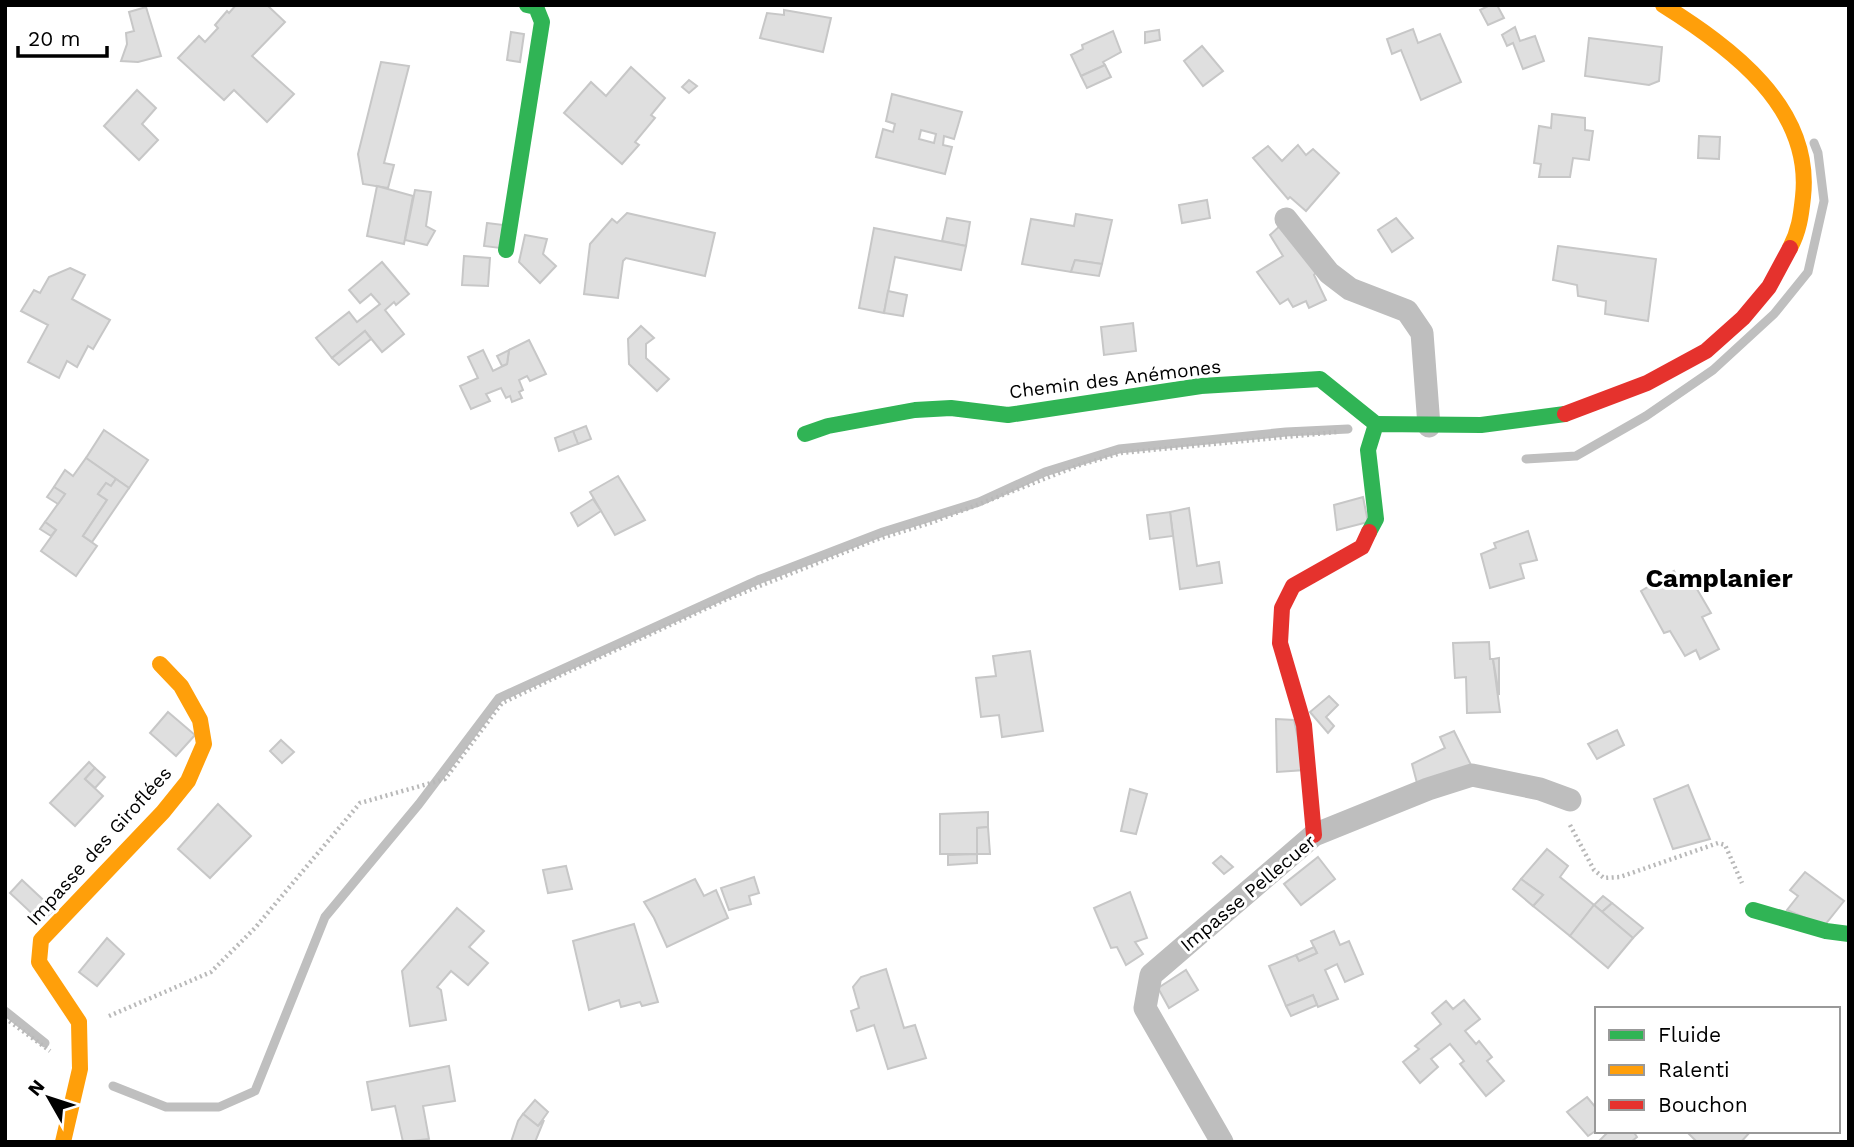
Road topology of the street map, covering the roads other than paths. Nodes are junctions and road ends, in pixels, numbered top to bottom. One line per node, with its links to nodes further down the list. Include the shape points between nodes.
1 (527, 5): 4 (street, via 536,8 542,22)
2 (1663, 5): 6 (street, via 1709,34 1762,82 1782,107 1801,149 1804,188 1799,231 1769,287 1706,351 1647,383 1572,413 1481,425)
3 (1286, 219): 6 (street, via 1329,273 1350,289 1407,311 1422,333)
4 (506, 250)
5 (1376, 424): 6 (street); 7 (street, Chemin des Anémones, via 1320,379 1189,388 1008,415 951,408 915,410); 10 (street, via 1368,450 1376,519 1362,547 1293,586 1282,608 1280,643 1304,725)
6 (1429, 426)
7 (805, 434)
8 (160, 664): 13 (street, Impasse des Giroflées, via 181,686 200,720 204,744 188,781 41,940 39,962 79,1022 80,1069)
9 (1570, 800): 10 (street, Impasse Pellecuer, via 1472,775)
10 (1314, 835): 14 (street, Impasse Pellecuer, via 1151,975 1145,1008)
11 (1753, 910): 12 (street)
12 (1849, 934)
13 (63, 1142)
14 (1222, 1142)

